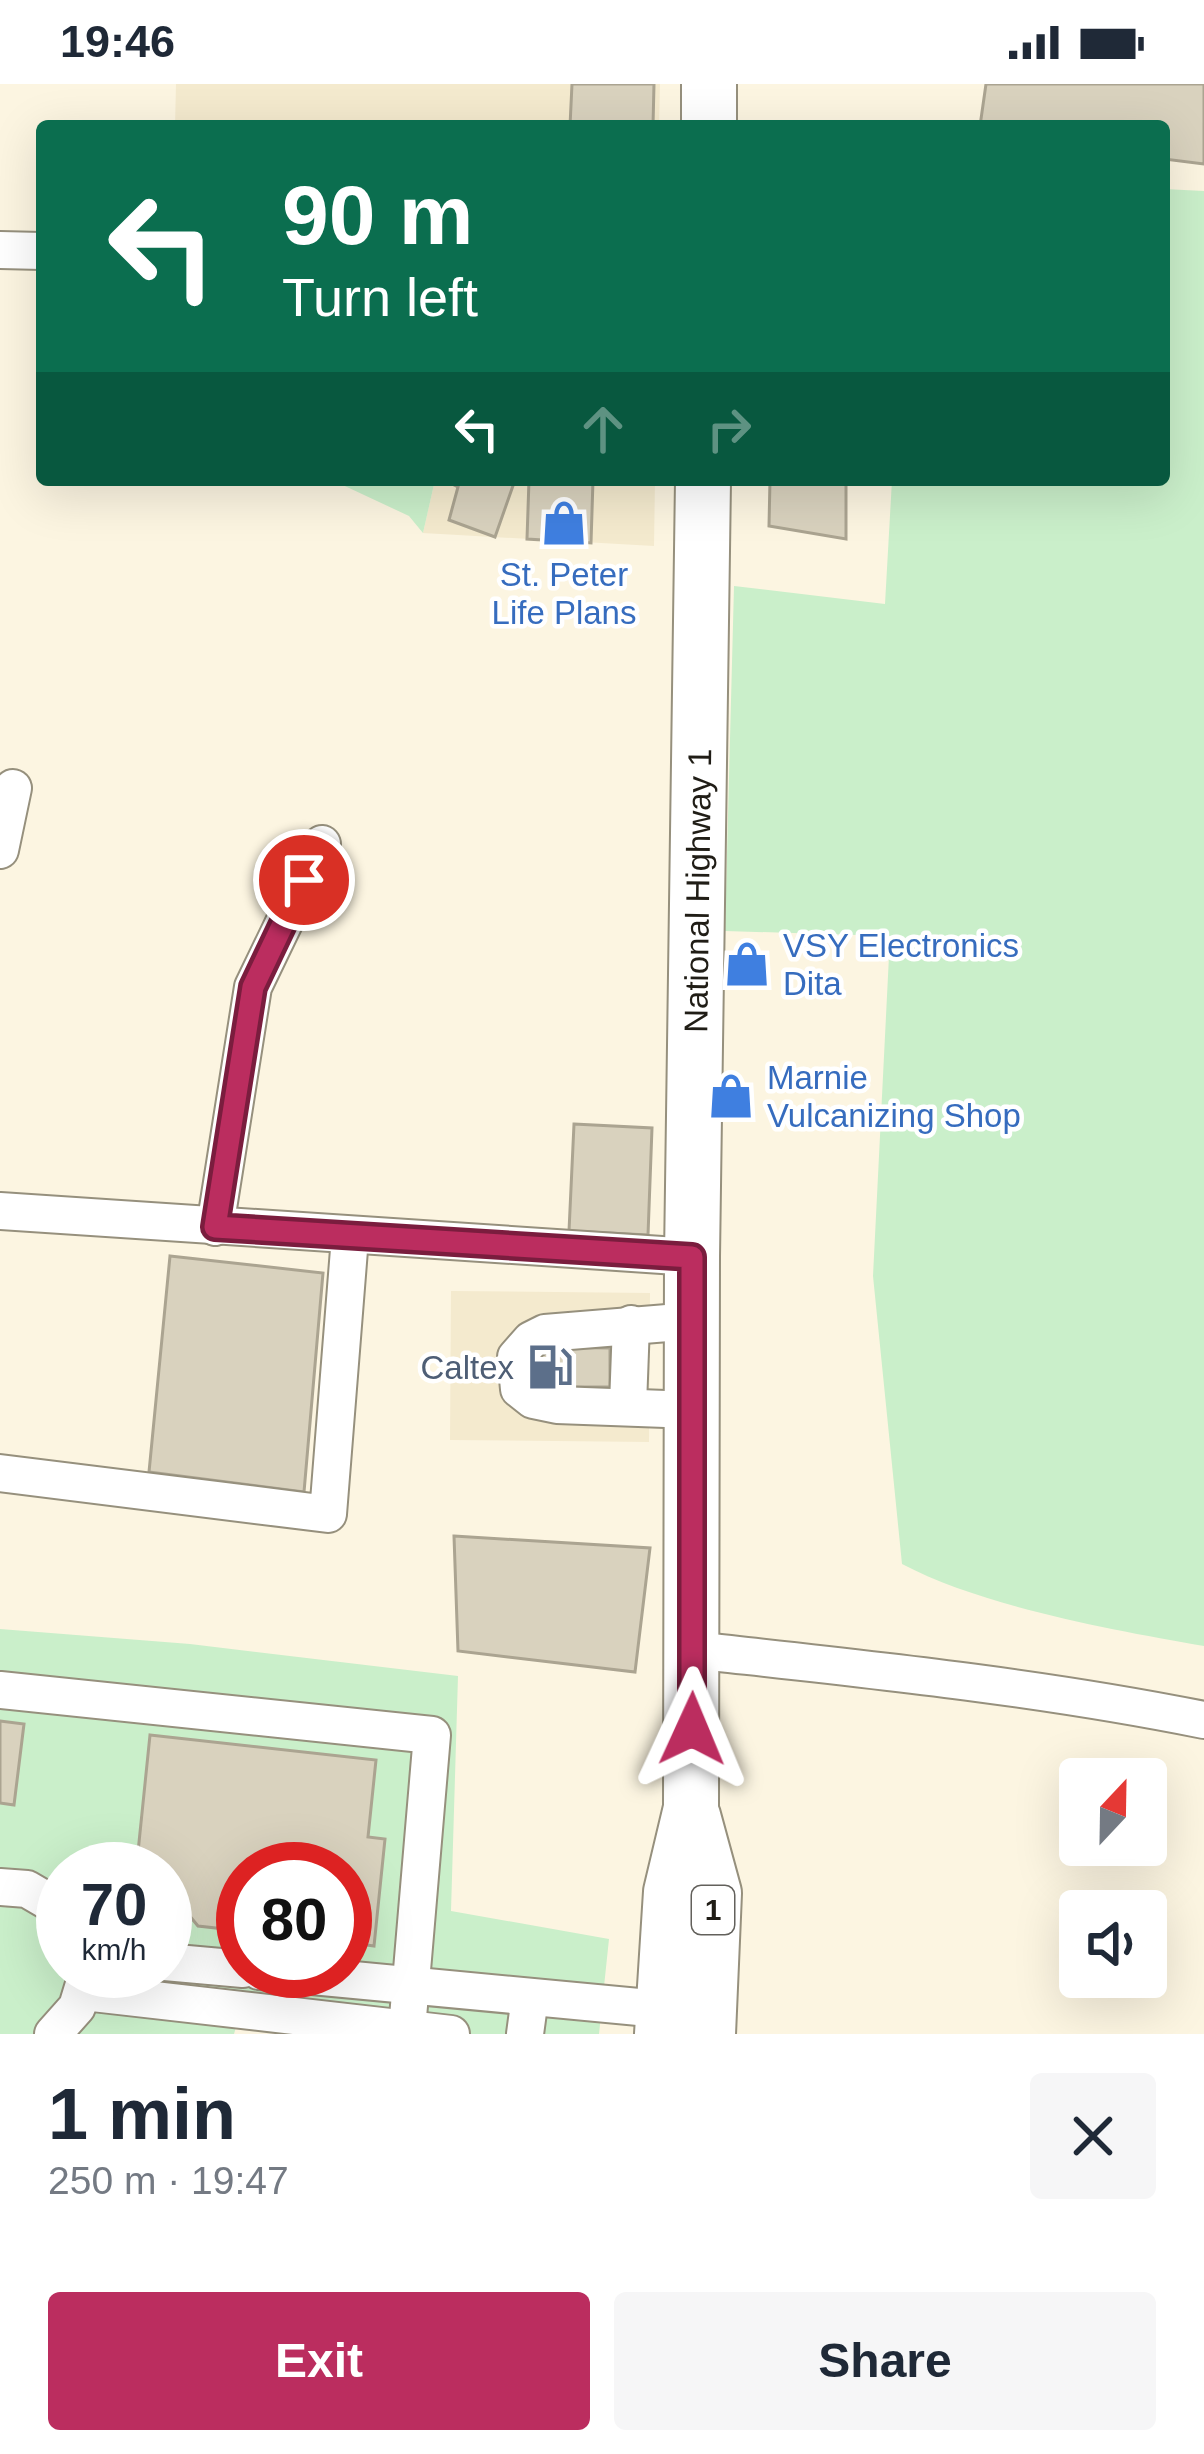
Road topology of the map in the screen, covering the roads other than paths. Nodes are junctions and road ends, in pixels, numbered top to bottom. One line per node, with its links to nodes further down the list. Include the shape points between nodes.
1 (710, 84): 2 (highway)
2 (709, 120)
3 (0, 250): 4 (street)
4 (36, 251)
5 (704, 486): 12 (highway, National Highway 1 / 1)
6 (13, 788): 8 (street)
7 (322, 844): 10 (street, via 253,987)
8 (0, 850)
9 (0, 1211): 10 (street)
10 (215, 1227): 11 (street)
11 (350, 1237): 12 (street); 17 (street, via 328,1514)
12 (692, 1257): 13 (highway, National Highway 1 / 1)
13 (692, 1321): 14 (street); 16 (highway, National Highway 1 / 1)
14 (631, 1324): 15 (street); 15 (street, via 545,1333 516,1357 516,1383 533,1400)
15 (628, 1406): 16 (street)
16 (693, 1410): 18 (highway, National Highway 1 / 1)
17 (0, 1473)
18 (693, 1650): 20 (street, via 987,1682); 28 (highway, National Highway 1 / 1, via 691,1808 714,1893)
19 (0, 1690): 24 (street, via 432,1735)
20 (1203, 1721)
21 (0, 1887): 22 (street)
22 (36, 1894)
23 (372, 1982): 24 (street)
24 (410, 1986): 25 (street); 29 (street)
25 (530, 1997): 28 (street); 32 (street)
26 (79, 1998): 30 (street)
27 (192, 1998): 29 (street)
28 (686, 2023)
29 (406, 2029): 31 (street)
30 (53, 2034)
31 (451, 2034)
32 (525, 2034)

